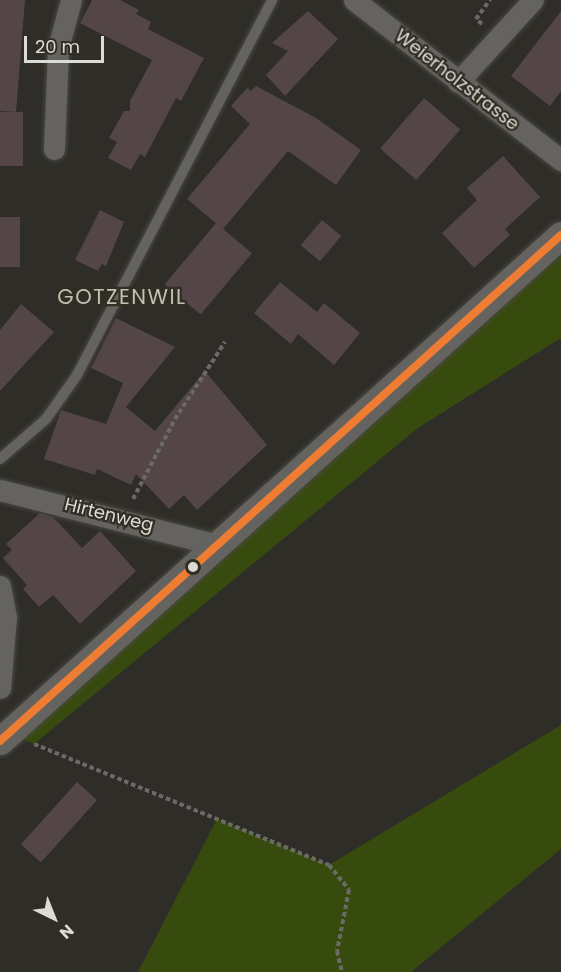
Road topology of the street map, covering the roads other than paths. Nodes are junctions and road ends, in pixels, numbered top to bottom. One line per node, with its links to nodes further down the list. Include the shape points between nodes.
1 (71, 0): 6 (street, via 58,48)
2 (272, 0): 9 (lane, via 77,375 46,419)
3 (354, 0): 5 (street, Weierholzstrasse)
4 (533, 0): 5 (street)
5 (458, 82): 7 (street, Weierholzstrasse)
6 (54, 148)
7 (561, 160)
8 (561, 235): 11 (street)
9 (0, 459)
10 (0, 490): 11 (street, Hirtenweg)
11 (216, 545): 14 (street)
12 (0, 586): 13 (street, via 6,616)
13 (0, 688)
14 (4, 737)

